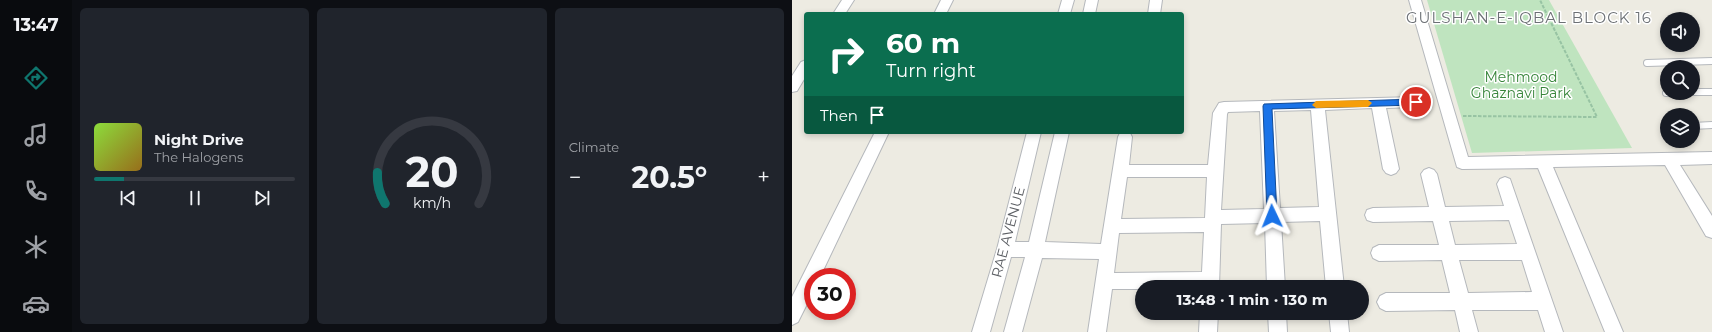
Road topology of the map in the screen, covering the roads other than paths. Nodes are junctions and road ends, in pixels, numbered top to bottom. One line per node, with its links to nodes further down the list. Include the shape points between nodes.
1 (848, 0): 7 (street)
2 (947, 0): 8 (street)
3 (1068, 0): 9 (street)
4 (1092, 0): 10 (street)
5 (1156, 0): 11 (street)
6 (1415, 0): 30 (street, via 1462,163)
7 (840, 12)
8 (941, 12)
9 (1065, 12)
10 (1089, 12)
11 (1154, 12)
12 (1712, 61): 13 (lane)
13 (1647, 63)
14 (804, 68): 15 (street)
15 (792, 87)
16 (1700, 92): 17 (lane)
17 (1712, 92)
18 (1416, 102): 19 (street)
19 (1378, 103): 20 (street); 31 (street)
20 (1318, 105): 21 (street); 37 (street)
21 (1267, 106): 33 (street, via 1224,107 1220,114); 40 (street)
22 (1712, 125): 23 (lane)
23 (1700, 126)
24 (881, 134): 58 (street)
25 (1034, 134): 44 (street, RAE AVENUE)
26 (1062, 134): 45 (street, RAE AVENUE)
27 (1125, 137): 32 (street)
28 (1712, 158): 29 (street)
29 (1669, 159): 30 (street); 43 (street)
30 (1543, 162): 70 (street)
31 (1391, 169)
32 (1120, 171): 33 (street); 42 (street)
33 (1215, 171): 41 (street)
34 (1429, 174): 38 (street)
35 (1505, 184): 36 (street)
36 (1515, 213): 38 (street); 48 (street)
37 (1327, 214): 40 (street); 52 (street)
38 (1439, 214): 39 (street); 47 (street)
39 (1373, 215)
40 (1272, 216): 41 (street); 51 (street)
41 (1213, 221): 42 (street); 50 (street)
42 (1112, 226): 46 (street)
43 (1712, 231)
44 (1005, 249): 45 (street); 62 (street, RAE AVENUE)
45 (1035, 251): 46 (street); 63 (street, RAE AVENUE)
46 (1109, 252): 53 (street)
47 (1449, 252): 48 (street); 49 (street); 57 (street)
48 (1528, 252): 55 (street)
49 (1379, 253)
50 (1210, 280)
51 (1276, 280)
52 (1334, 280)
53 (1104, 281): 54 (street); 64 (street)
54 (1135, 282)
55 (1544, 301): 57 (street); 69 (street)
56 (1386, 302): 57 (street)
57 (1461, 302): 68 (street)
58 (792, 316)
59 (1208, 320): 65 (street)
60 (1277, 320): 66 (street)
61 (1339, 320): 67 (street)
62 (981, 332)
63 (1013, 332)
64 (1097, 332)
65 (1208, 332)
66 (1278, 332)
67 (1340, 332)
68 (1469, 332)
69 (1554, 332)
70 (1614, 332)

